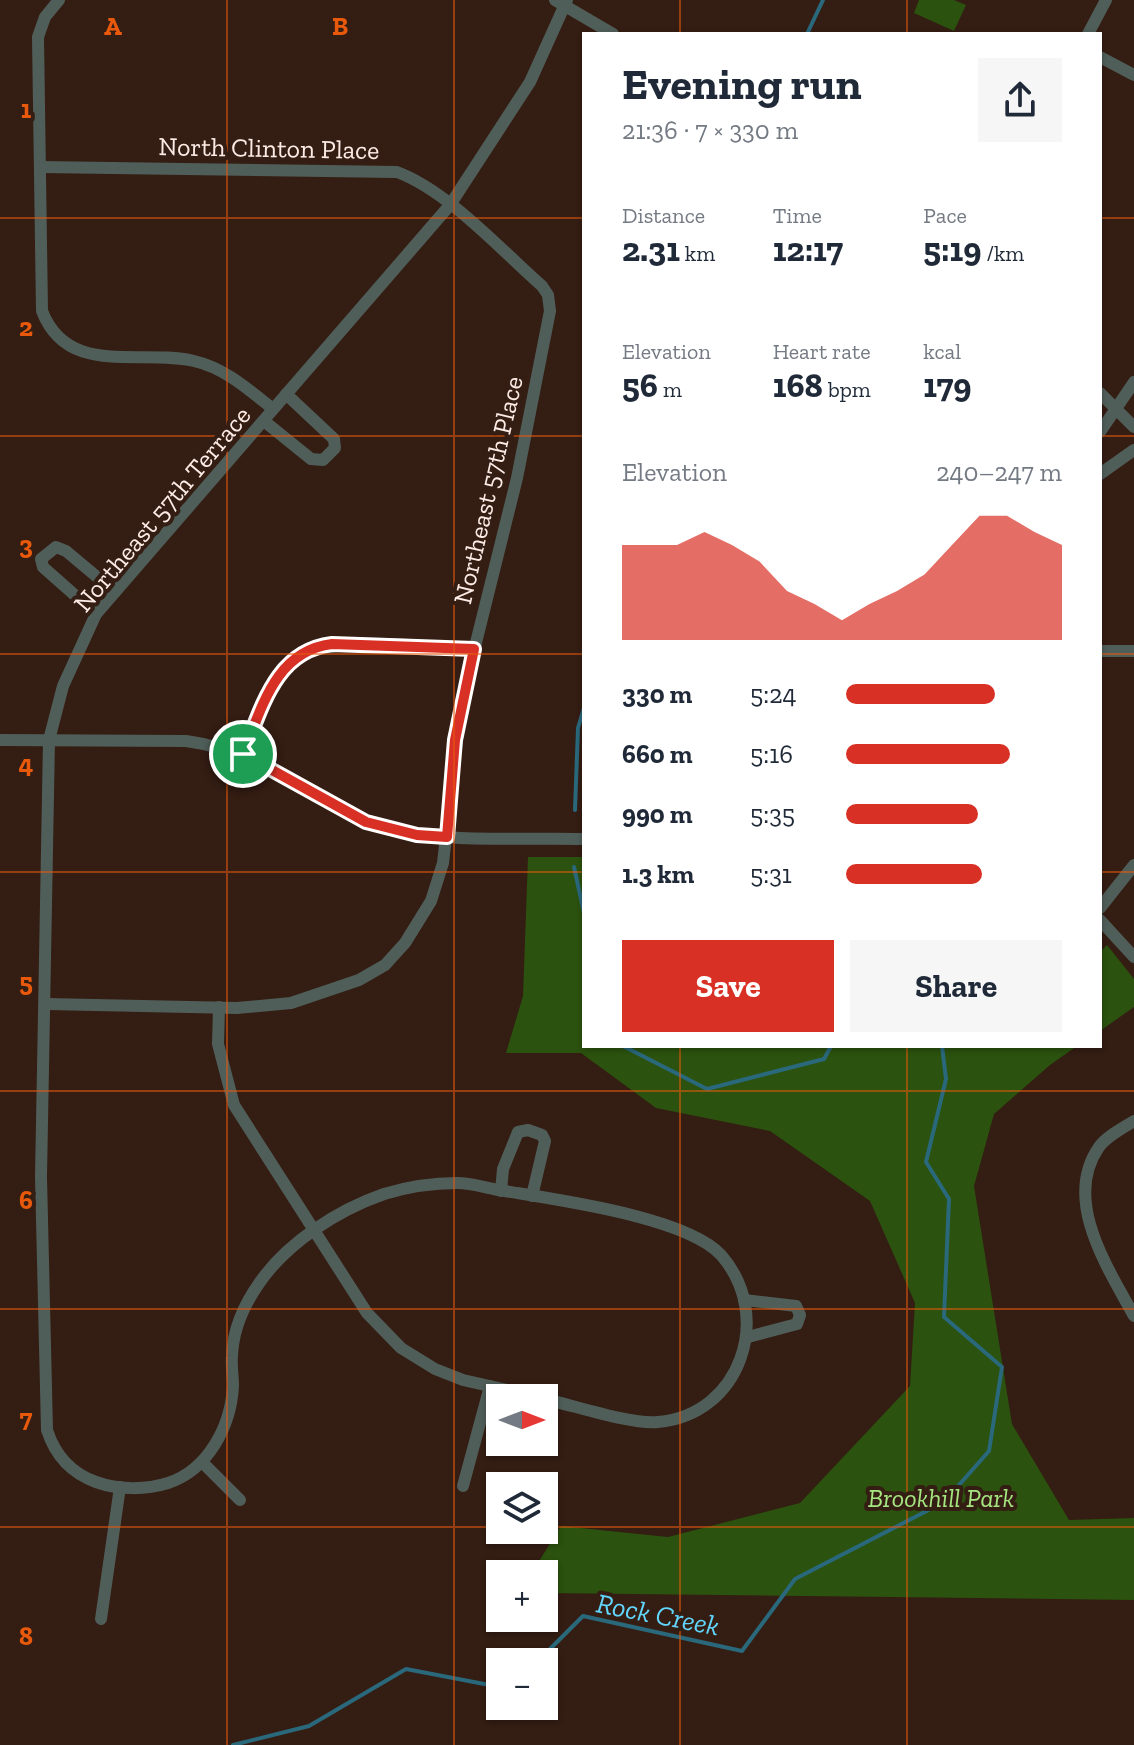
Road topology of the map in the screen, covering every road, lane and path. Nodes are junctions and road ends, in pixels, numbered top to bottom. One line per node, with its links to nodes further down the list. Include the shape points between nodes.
1 (59, 0): 8 (street, via 38,37)
2 (1106, 0): 5 (street)
3 (563, 2): 4 (street); 9 (street, Northeast 57th Terrace, via 514,110)
4 (610, 32)
5 (1089, 32)
6 (1102, 58): 7 (street)
7 (1134, 75)
8 (40, 167): 9 (street, North Clinton Place, via 388,170 415,180); 15 (street, via 42,311 64,343 94,356 200,362 231,377)
9 (450, 205): 10 (street, North Clinton Place); 12 (street, Northeast 57th Terrace)
10 (548, 295): 23 (street, Northeast 57th Place, via 550,311 517,478)
11 (1134, 382): 14 (street)
12 (286, 394): 15 (street, Northeast 57th Terrace); 16 (street, via 334,439 329,456 311,459)
13 (1102, 395): 14 (street)
14 (1117, 407): 17 (street); 18 (street)
15 (273, 409): 16 (street, Northeast 57th Terrace)
16 (264, 421): 21 (street, Northeast 57th Terrace)
17 (1134, 427)
18 (1102, 429)
19 (1134, 450): 20 (street)
20 (1102, 473)
21 (115, 592): 22 (street, Northeast 57th Terrace); 22 (street, via 66,551 56,547 45,553 43,567)
22 (96, 614): 27 (street, Northeast 57th Terrace, via 63,686)
23 (474, 649): 28 (street, via 332,644 304,652 275,680); 29 (street, Northeast 57th Place, via 455,740)
24 (1102, 651): 25 (street)
25 (1134, 651)
26 (0, 740): 27 (street)
27 (49, 740): 28 (street, via 186,741); 35 (street, Northeast 57th Terrace)
28 (243, 754): 29 (street, via 366,822)
29 (447, 837): 30 (street); 36 (street, Northeast 57th Place, via 431,901 385,965 308,999)
30 (582, 839)
31 (1134, 865): 32 (street)
32 (1102, 905)
33 (1102, 922): 34 (street)
34 (1134, 957)
35 (47, 1004): 36 (street, Northeast 57th Place); 49 (street, Northeast 57th Terrace, via 41,1177 47,1430 65,1462 79,1474)
36 (219, 1007): 40 (street, via 218,1044 234,1105)
37 (1134, 1121): 42 (street, via 1101,1144 1085,1189 1090,1228)
38 (501, 1191): 39 (street); 39 (street, via 510,1146 518,1132 528,1130 545,1141); 40 (street, via 461,1183 412,1187 364,1202)
39 (532, 1196): 41 (street, via 643,1219 697,1237 733,1272)
40 (314, 1231): 44 (street, via 367,1313 394,1341 435,1369); 47 (street, via 262,1279 242,1315 232,1356 230,1408 224,1429)
41 (744, 1300): 43 (street); 43 (street, via 786,1302 800,1315 788,1328)
42 (1134, 1316)
43 (748, 1337): 46 (street, via 739,1368 728,1383 701,1408 676,1419 649,1422)
44 (486, 1385)
45 (486, 1401): 48 (street)
46 (558, 1401)
47 (202, 1462): 49 (street, Northeast 57th Terrace, via 165,1484); 50 (street)
48 (463, 1486)
49 (120, 1487): 51 (street)
50 (240, 1500)
51 (101, 1619)

